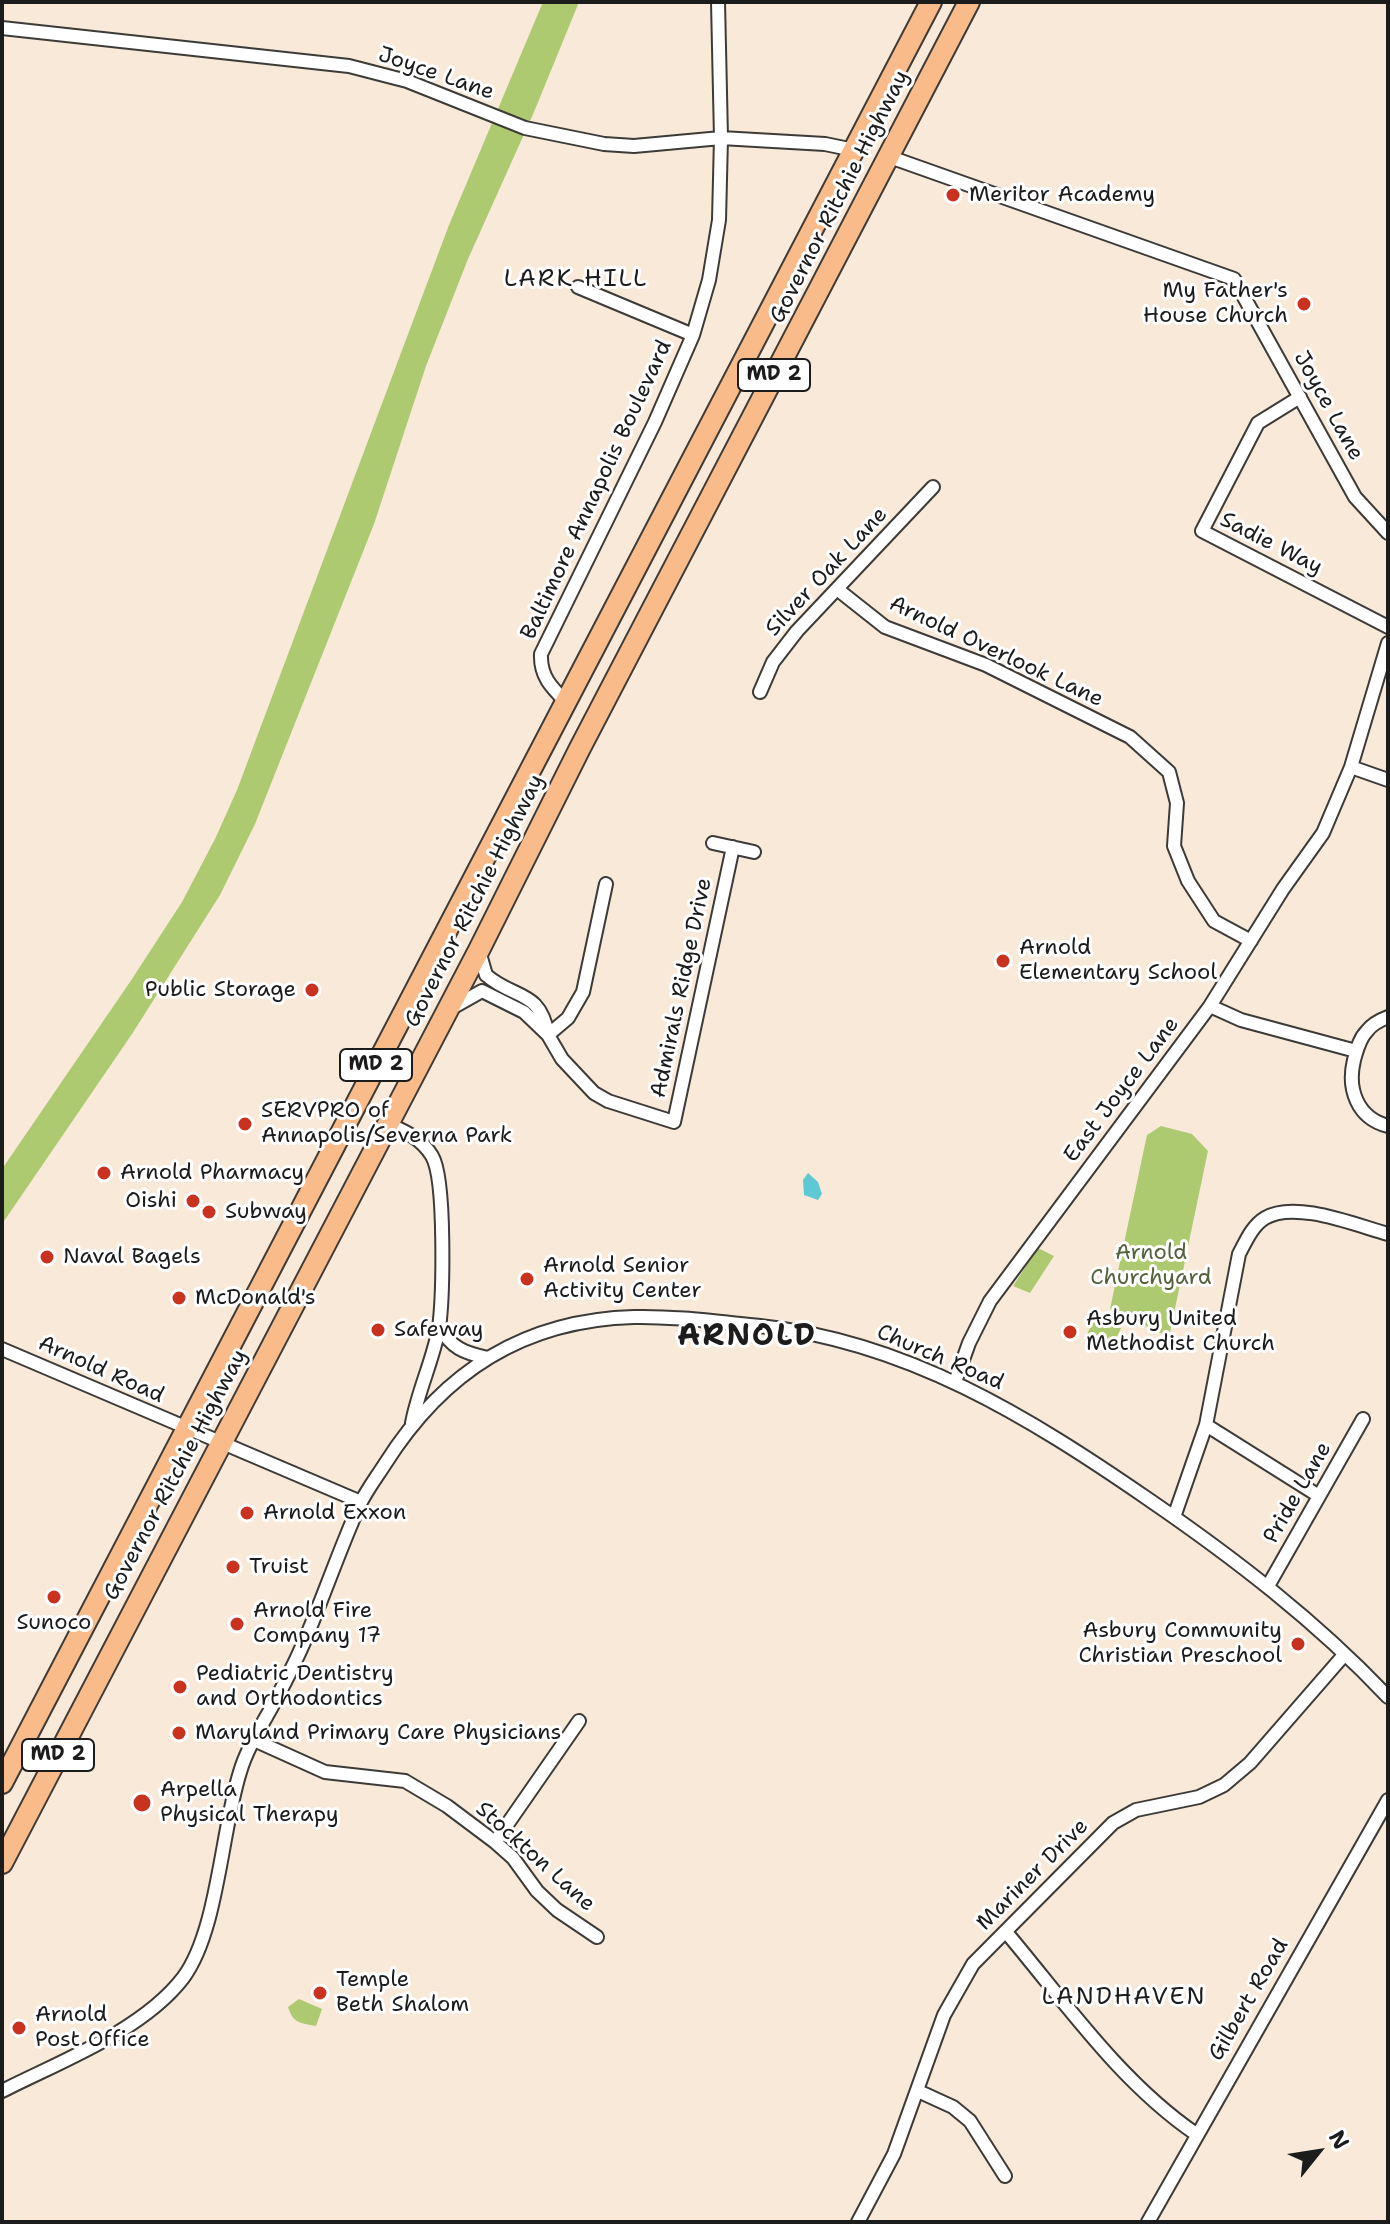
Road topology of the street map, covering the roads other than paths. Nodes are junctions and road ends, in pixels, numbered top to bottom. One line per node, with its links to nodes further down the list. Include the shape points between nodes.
1 (718, 2): 6 (street, Baltimore Annapolis Boulevard)
2 (931, 2): 5 (highway, Governor Ritchie Highway / MD 2)
3 (969, 2): 8 (highway, Governor Ritchie Highway / MD 2)
4 (2, 28): 6 (street, Joyce Lane, via 349,66 407,81 525,128 604,144)
5 (900, 61): 7 (highway, Governor Ritchie Highway / MD 2); 8 (highway, via 894,92 872,139 877,154)
6 (721, 138): 7 (street, Joyce Lane); 11 (street, Baltimore Annapolis Boulevard, via 719,220)
7 (854, 150): 9 (highway, via 868,168); 19 (highway, Governor Ritchie Highway / MD 2)
8 (887, 156): 9 (highway, Governor Ritchie Highway / MD 2); 12 (street, Joyce Lane, via 1234,279)
9 (856, 218): 20 (highway, Governor Ritchie Highway / MD 2)
10 (578, 287): 11 (street)
11 (693, 335): 19 (street, Baltimore Annapolis Boulevard, via 541,654 544,677)
12 (1300, 397): 14 (street, Joyce Lane, via 1355,497); 16 (street, Sadie Way, via 1258,423 1202,531)
13 (933, 487): 15 (street, Silver Oak Lane)
14 (1388, 533)
15 (837, 589): 18 (street, Silver Oak Lane, via 773,662); 27 (street, Arnold Overlook Lane, via 885,627 986,665 1130,737 1169,772 1177,803 1174,846 1188,881 1214,921)
16 (1388, 627)
17 (1388, 643): 21 (street, East Joyce Lane)
18 (760, 692)
19 (566, 702): 20 (highway, via 581,721); 44 (highway, Governor Ritchie Highway / MD 2)
20 (580, 748): 28 (highway, Governor Ritchie Highway / MD 2)
21 (1351, 767): 22 (street); 27 (street, East Joyce Lane, via 1323,833)
22 (1388, 780)
23 (713, 843): 24 (street)
24 (733, 847): 25 (street); 32 (street, Admirals Ridge Drive, via 674,1122 594,1093)
25 (754, 852)
26 (606, 884): 32 (street, via 583,992 568,1018)
27 (1251, 941): 29 (street, East Joyce Lane)
28 (479, 950): 30 (highway, Governor Ritchie Highway / MD 2); 32 (street, Admirals Ridge Drive, via 486,975 537,1004)
29 (1210, 1006): 33 (street, via 1241,1020); 40 (street, East Joyce Lane, via 990,1301)
30 (447, 1010): 32 (street, Admirals Ridge Drive, via 482,991 524,1012); 34 (highway, Governor Ritchie Highway / MD 2)
31 (1388, 1017): 33 (street, via 1367,1031)
32 (548, 1035)
33 (1356, 1051): 35 (street, via 1350,1079 1355,1097 1365,1113)
34 (388, 1124): 37 (street, via 416,1138 438,1170 443,1280); 45 (highway, Governor Ritchie Highway / MD 2)
35 (1388, 1126)
36 (1388, 1234): 43 (street, via 1284,1211 1251,1232 1239,1254)
37 (439, 1326): 39 (street, via 456,1348); 42 (street)
38 (2, 1349): 44 (street, Arnold Road)
39 (488, 1358): 40 (street, Church Road, via 530,1336 632,1317 800,1330 885,1353); 42 (street, Church Road, via 439,1394)
40 (955, 1382): 48 (street, Church Road, via 1074,1448)
41 (1363, 1419): 46 (street, Pride Lane)
42 (412, 1423): 47 (street)
43 (1206, 1425): 46 (street); 48 (street)
44 (186, 1428): 45 (street, Arnold Road); 54 (highway, Governor Ritchie Highway / MD 2)
45 (220, 1442): 47 (street, Arnold Road); 57 (highway, Governor Ritchie Highway / MD 2)
46 (1319, 1496): 49 (street, Pride Lane)
47 (361, 1502): 53 (street, via 301,1649)
48 (1174, 1517): 49 (street, Church Road)
49 (1268, 1586): 50 (street, Church Road)
50 (1344, 1655): 51 (street, Church Road); 58 (street, Mariner Drive, via 1250,1763 1224,1785 1199,1797 1136,1810 1113,1823)
51 (1386, 1691)
52 (579, 1721): 56 (street)
53 (254, 1740): 56 (street, Stockton Lane, via 325,1772 405,1781); 60 (street, via 241,1769 204,1932 190,1968 162,2001 129,2024)
54 (2, 1783)
55 (1388, 1800): 62 (street, Gilbert Road)
56 (495, 1842): 59 (street, Stockton Lane, via 557,1910)
57 (2, 1863)
58 (1006, 1932): 61 (street, Mariner Drive, via 973,1964 944,2015); 62 (street, via 1137,2085 1163,2112)
59 (597, 1937)
60 (2, 2091)
61 (918, 2091): 63 (street, via 970,2121); 64 (street, Mariner Drive, via 894,2154)
62 (1196, 2134): 65 (street, Gilbert Road)
63 (1005, 2176)
64 (858, 2222)
65 (1148, 2222)

